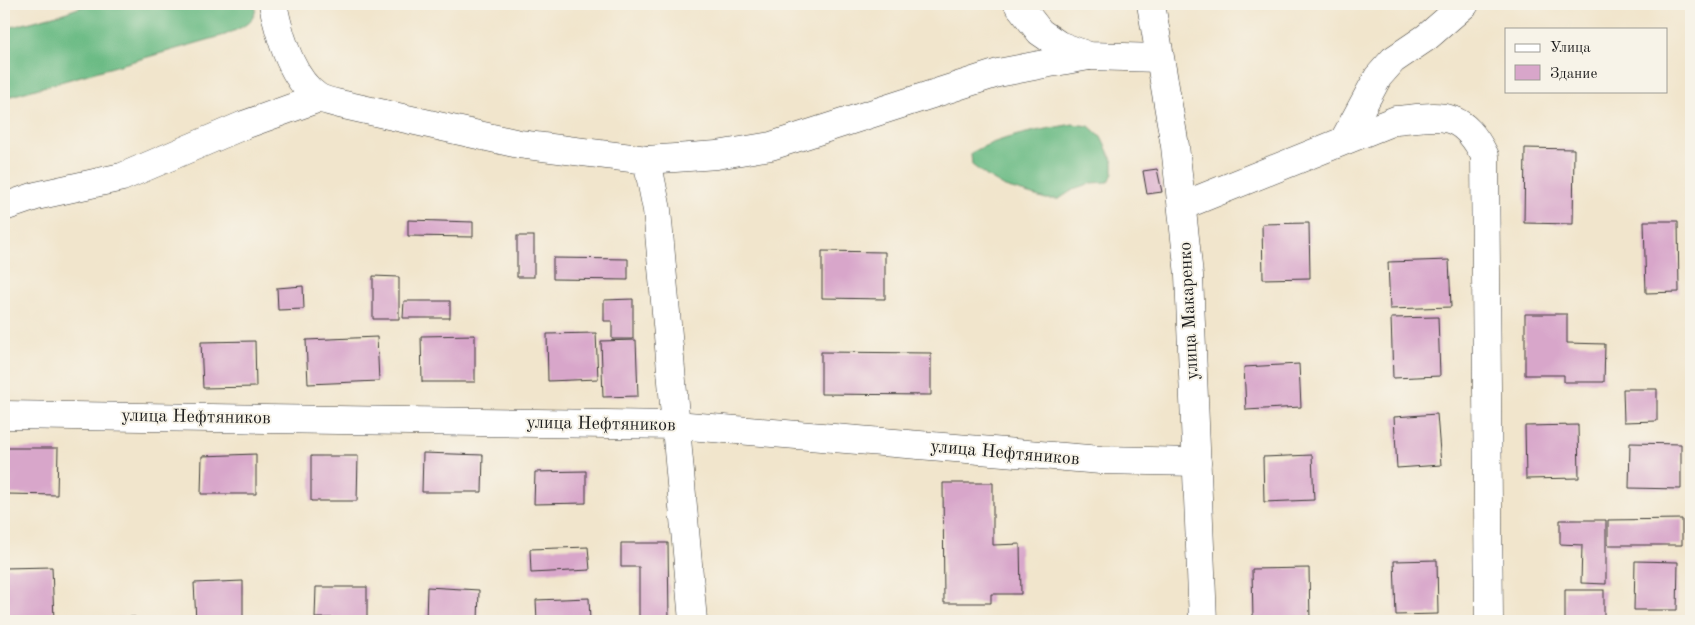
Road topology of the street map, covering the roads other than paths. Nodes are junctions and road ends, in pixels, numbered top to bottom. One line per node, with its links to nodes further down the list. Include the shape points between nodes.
1 (273, 4): 7 (street, via 288,57 299,77)
2 (1018, 4): 5 (street, via 1040,32 1059,45)
3 (1151, 4): 6 (street, улица Макаренко)
4 (1465, 4): 8 (street, via 1427,37 1393,60 1378,77)
5 (1089, 56): 6 (street); 9 (street, via 998,73 771,146 717,155)
6 (1159, 58): 10 (street, улица Макаренко)
7 (319, 98): 9 (street, via 519,144); 11 (street, via 244,124 122,177 36,196)
8 (1344, 140): 10 (street); 17 (street, via 1396,120 1434,117 1454,120 1468,128 1485,156)
9 (647, 160): 13 (street, via 657,210)
10 (1182, 206): 14 (street, улица Макаренко)
11 (4, 207)
12 (4, 415): 13 (street, улица Нефтяников)
13 (676, 425): 14 (street, улица Нефтяников, via 1101,460); 15 (street)
14 (1197, 462): 16 (street, улица Макаренко)
15 (693, 621)
16 (1203, 621)
17 (1489, 621)

